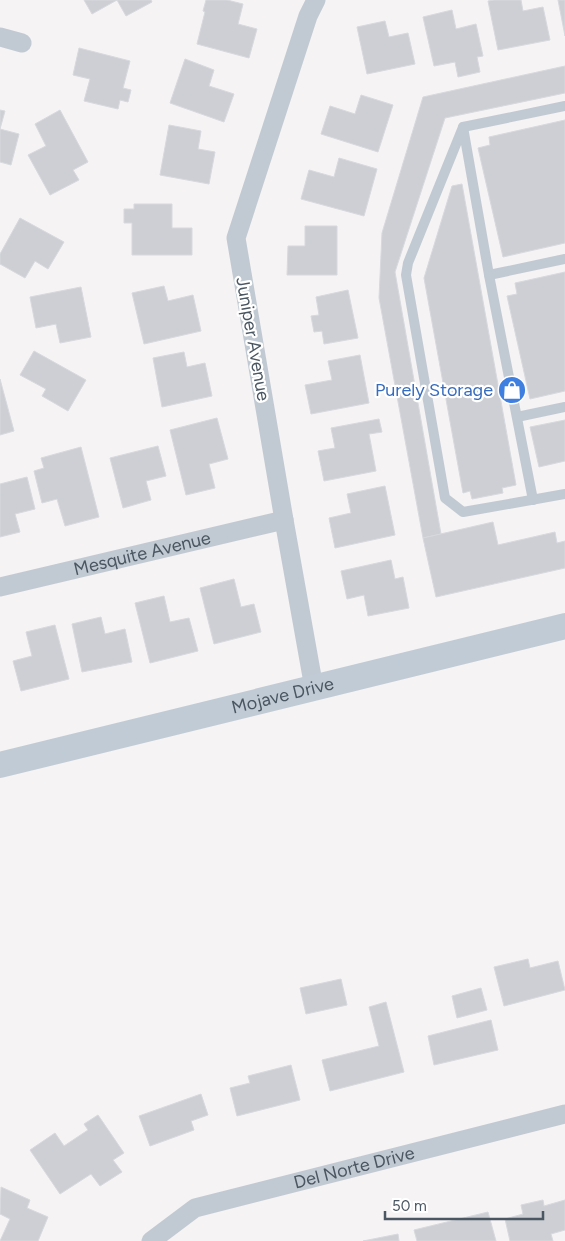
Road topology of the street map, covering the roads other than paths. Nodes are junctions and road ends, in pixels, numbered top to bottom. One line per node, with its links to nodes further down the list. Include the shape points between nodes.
1 (316, 0): 12 (street, Juniper Avenue, via 236,238)
2 (0, 37): 3 (street)
3 (22, 43)
4 (565, 106): 5 (lane)
5 (463, 127): 7 (lane); 11 (lane, via 406,274 445,498 463,512)
6 (565, 259): 7 (lane)
7 (489, 275): 9 (lane)
8 (565, 407): 9 (lane)
9 (516, 417): 11 (lane)
10 (565, 494): 11 (lane)
11 (533, 500)
12 (284, 520): 13 (street, Mesquite Avenue); 15 (street, Juniper Avenue)
13 (0, 587)
14 (565, 626): 15 (main road, Mojave Drive)
15 (314, 688): 16 (main road, Mojave Drive)
16 (0, 765)
17 (565, 1114): 18 (street, Del Norte Drive, via 195,1208)
18 (151, 1241)

